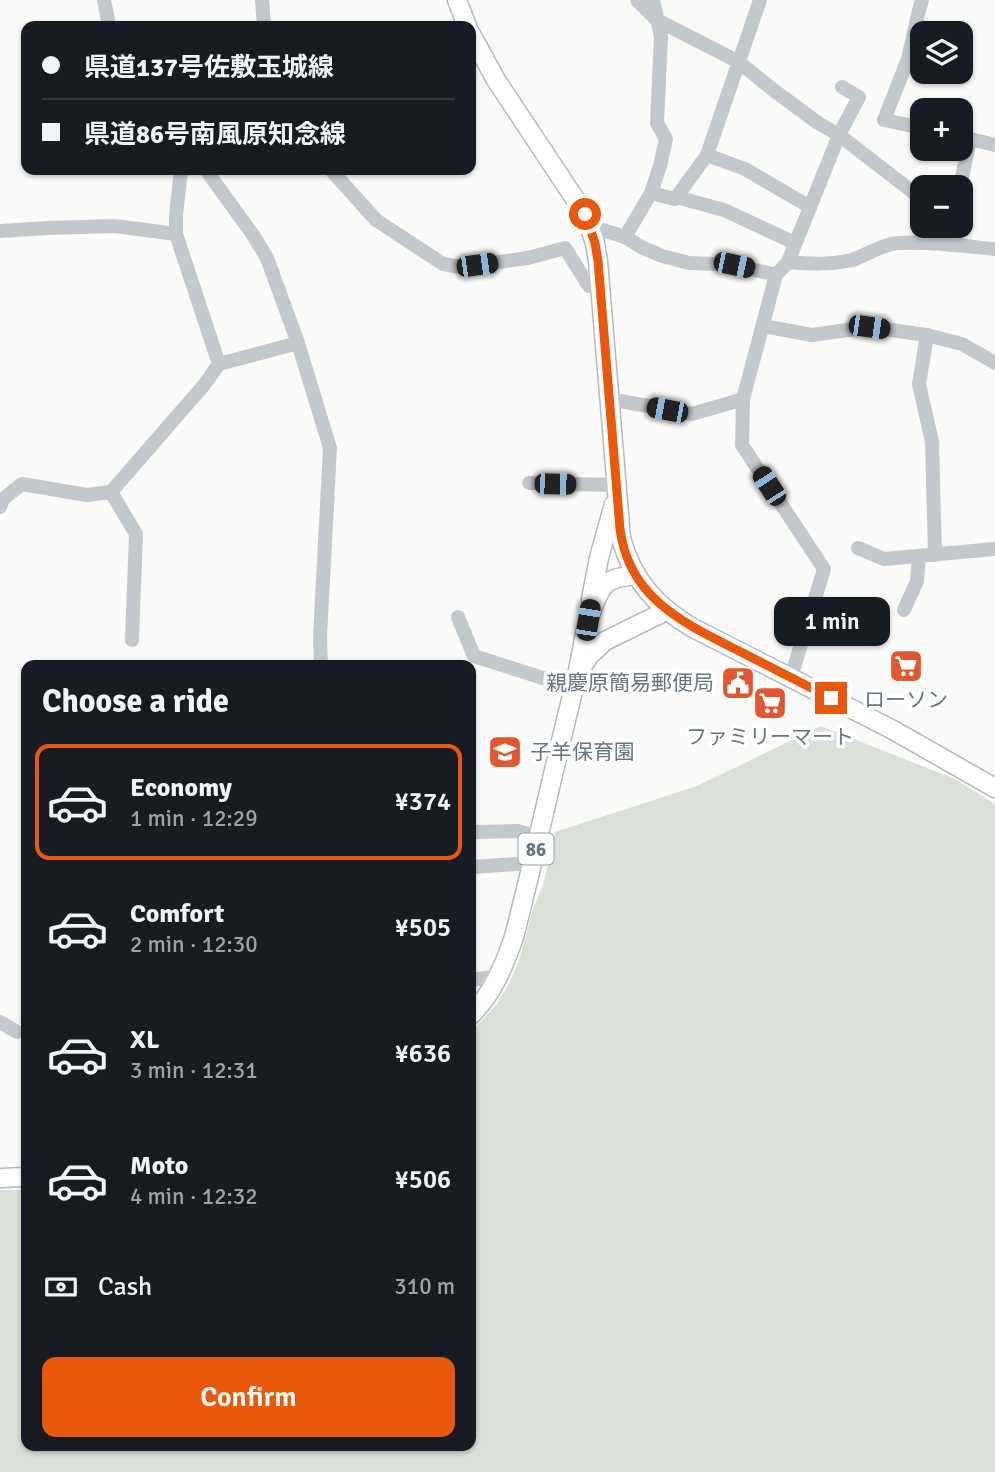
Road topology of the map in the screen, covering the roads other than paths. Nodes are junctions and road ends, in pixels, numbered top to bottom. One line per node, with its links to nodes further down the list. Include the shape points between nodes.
1 (104, 0): 9 (street)
2 (262, 0): 10 (street)
3 (457, 0): 11 (main road)
4 (637, 0): 8 (street)
5 (653, 0): 8 (street)
6 (760, 0): 13 (street)
7 (922, 0): 15 (street, via 908,59 884,120)
8 (657, 20): 13 (street); 24 (street, via 661,37 657,123 666,139)
9 (108, 21)
10 (264, 21)
11 (465, 21)
12 (476, 43): 27 (main road)
13 (739, 62): 16 (street); 19 (street)
14 (842, 87): 16 (street, via 859,97)
15 (910, 125)
16 (839, 135): 23 (street); 26 (street)
17 (973, 140): 18 (street)
18 (995, 145)
19 (707, 155): 25 (street); 26 (street, via 745,169)
20 (180, 175): 29 (street)
21 (210, 175): 40 (street, via 267,258)
22 (336, 175): 37 (street, via 376,220 443,264 477,265 565,248 589,286)
23 (910, 190)
24 (651, 193): 25 (street); 30 (street)
25 (676, 197): 32 (street, via 724,210)
26 (810, 207): 32 (street)
27 (590, 226): 30 (street); 37 (main road)
28 (0, 231): 29 (street, via 115,226)
29 (176, 234): 42 (street)
30 (625, 237): 36 (street, via 662,256 689,263 734,265)
31 (953, 238): 33 (street)
32 (795, 243): 35 (street)
33 (952, 245): 34 (street); 35 (street, via 895,243 836,263)
34 (995, 249)
35 (788, 262): 36 (street)
36 (776, 275): 38 (street)
37 (601, 289): 43 (main road)
38 (763, 326): 39 (street, via 813,335 869,327); 44 (street)
39 (927, 335): 41 (street, via 962,344); 51 (street, via 919,384 932,442)
40 (298, 343): 42 (street); 59 (street, via 330,448)
41 (995, 363)
42 (219, 364): 47 (street)
43 (609, 399): 44 (street, via 692,414); 46 (main road)
44 (743, 399): 60 (street, via 742,444 824,569)
45 (530, 483): 46 (street)
46 (616, 491): 53 (main road, via 621,538); 57 (main road)
47 (111, 492): 48 (street, via 86,495 22,484); 58 (street, via 136,534)
48 (0, 507)
49 (858, 548): 52 (street, via 884,559)
50 (995, 550): 51 (street)
51 (934, 555): 52 (street)
52 (919, 556): 54 (street, via 917,581)
53 (636, 575): 55 (main road); 57 (main road, 86, via 607,582)
54 (904, 610)
55 (666, 611): 60 (main road); 61 (main road, 86, via 606,641 590,654)
56 (458, 617): 61 (street, via 474,656)
57 (588, 620): 61 (main road, 86)
58 (132, 640)
59 (321, 660)
60 (791, 677): 62 (main road)
61 (575, 681): 64 (main road, 86)
62 (995, 788)
63 (476, 832): 64 (street, via 518,831)
64 (538, 837): 65 (main road, 86)
65 (533, 863): 66 (street); 67 (main road, 86)
66 (476, 867)
67 (499, 976): 68 (street); 69 (main road, 86)
68 (476, 979)
69 (476, 1009)
70 (0, 1022): 71 (street)
71 (17, 1032)
72 (0, 1178): 73 (main road)
73 (21, 1178)

